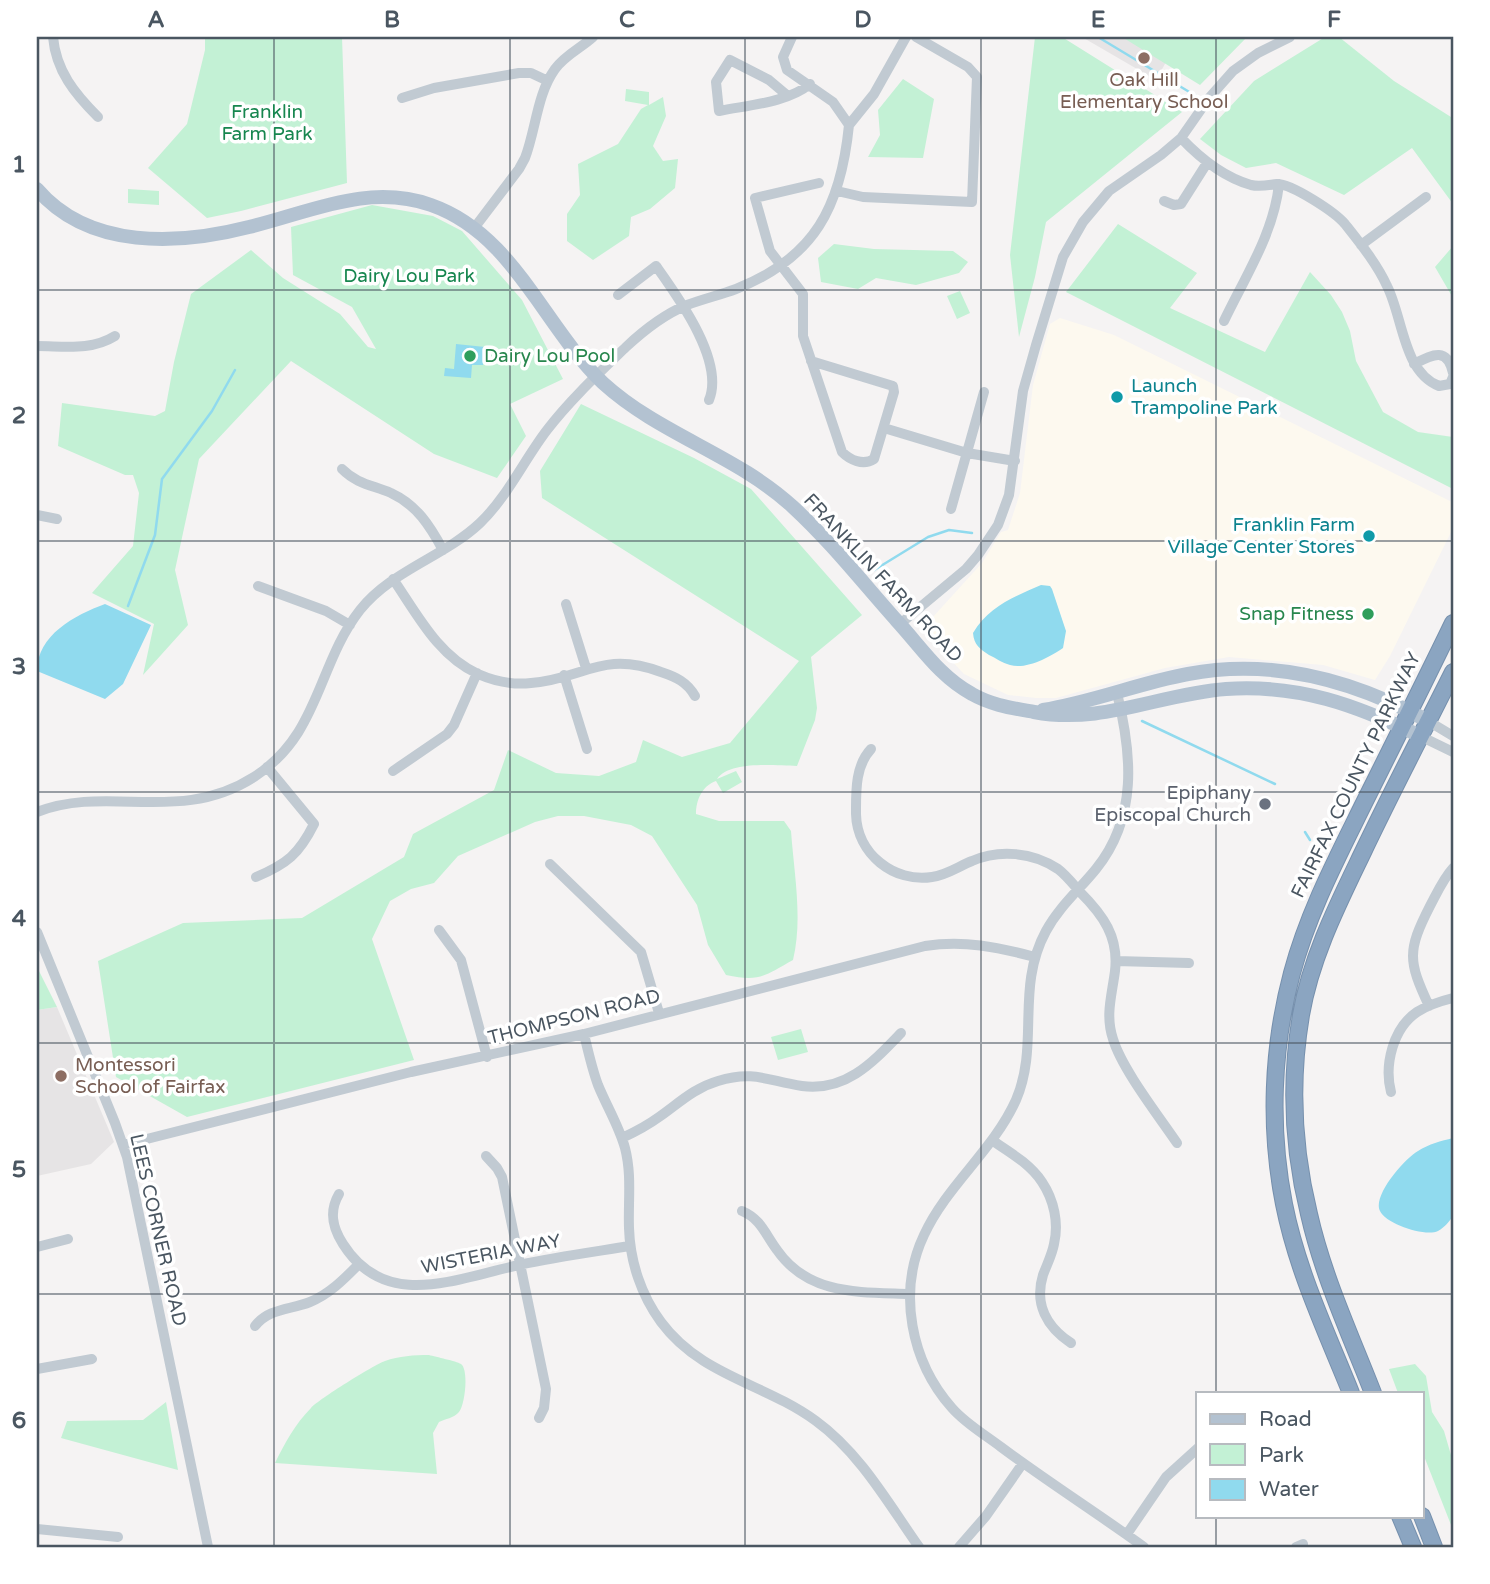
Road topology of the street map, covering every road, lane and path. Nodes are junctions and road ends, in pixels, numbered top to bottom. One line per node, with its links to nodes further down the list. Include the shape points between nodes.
1 (53, 37): 11 (street, via 62,73)
2 (593, 37): 7 (street, via 564,58)
3 (792, 37): 8 (street, via 784,52 785,66)
4 (906, 37): 12 (street, via 874,94)
5 (916, 37): 17 (street, via 968,67 976,77 972,202 863,197)
6 (1290, 37): 13 (street, via 1233,71)
7 (548, 81): 10 (street, via 519,73); 21 (street, via 525,158)
8 (810, 84): 9 (street); 12 (street, via 833,102)
9 (788, 96): 9 (street, via 730,60 716,82 719,111)
10 (402, 98)
11 (98, 117)
12 (849, 125): 17 (street)
13 (1181, 138): 14 (street); 37 (street, via 1110,191 1072,239 1056,276 1023,391)
14 (1207, 163): 16 (street, via 1251,185); 20 (street, via 1181,204)
15 (819, 183): 23 (street, via 755,198 765,242)
16 (1279, 184): 22 (street, via 1334,213); 26 (street, via 1271,224)
17 (837, 191): 23 (street, via 821,224)
18 (37, 192): 21 (main road, FRANKLIN FARM ROAD, via 90,226 143,239 225,232 334,202 379,196 427,204)
19 (1426, 197): 22 (street)
20 (1164, 201)
21 (475, 227): 32 (main road, FRANKLIN FARM ROAD, via 500,251)
22 (1361, 246): 30 (street, via 1389,289)
23 (780, 266): 25 (street, via 752,282); 29 (street, via 803,294 803,336)
24 (618, 295): 25 (street, via 656,266)
25 (685, 306): 32 (street, via 639,335); 34 (street, via 711,369)
26 (1224, 321)
27 (115, 335): 28 (street, via 90,347)
28 (37, 346)
29 (811, 361): 35 (street, via 893,386); 35 (street, via 842,452 870,462)
30 (1414, 364): 31 (street, via 1434,355 1446,356); 31 (street, via 1423,377 1439,386 1450,384)
31 (1453, 375)
32 (597, 376): 42 (street, via 549,427 492,510); 47 (main road, FRANKLIN FARM ROAD, via 667,429 732,462 772,489 825,538)
33 (985, 392): 36 (street)
34 (709, 400)
35 (884, 428): 36 (street)
36 (967, 453): 37 (street); 39 (street)
37 (1014, 461): 47 (street, via 1006,507 988,541 966,569)
38 (342, 468): 42 (street, via 357,482 410,505 429,524)
39 (951, 509)
40 (37, 515): 41 (street)
41 (57, 519)
42 (443, 550): 43 (street)
43 (393, 579): 48 (street); 51 (street, via 438,644)
44 (258, 586): 48 (street, via 326,611)
45 (566, 604): 49 (street)
46 (1453, 623): 56 (highway, FAIRFAX COUNTY PARKWAY)
47 (900, 624): 57 (main road, FRANKLIN FARM ROAD, via 959,686 989,702)
48 (350, 625): 65 (street, via 306,721)
49 (586, 668): 52 (street); 54 (street, via 615,663 647,667 677,678)
50 (1453, 672): 58 (highway, FAIRFAX COUNTY PARKWAY)
51 (477, 673): 52 (street, via 516,683); 66 (street, via 447,734)
52 (564, 675): 62 (street)
53 (1117, 693): 55 (street); 56 (main road, FRANKLIN FARM ROAD, via 1195,673 1259,669 1364,690); 57 (main road, FRANKLIN FARM ROAD)
54 (695, 696)
55 (1121, 710): 57 (main road, FRANKLIN FARM ROAD, via 1062,717); 59 (main road, FRANKLIN FARM ROAD, via 1199,693 1273,689 1340,702); 71 (street, via 1130,771 1125,810 1102,862)
56 (1410, 711): 58 (main road, FRANKLIN FARM ROAD); 59 (highway, FAIRFAX COUNTY PARKWAY)
57 (1032, 712)
58 (1428, 721): 60 (highway, FAIRFAX COUNTY PARKWAY); 61 (street, FRANKLIN FARM ROAD)
59 (1402, 727): 60 (main road, FRANKLIN FARM ROAD); 101 (highway, FAIRFAX COUNTY PARKWAY, via 1324,883 1301,943 1285,1004 1276,1070 1275,1132 1291,1232)
60 (1420, 736): 64 (street, FRANKLIN FARM ROAD); 102 (highway, FAIRFAX COUNTY PARKWAY, via 1319,950 1301,1013 1294,1079 1299,1155 1311,1224)
61 (1453, 736)
62 (587, 749)
63 (871, 749): 71 (street, via 858,773 856,815 867,849 884,866 908,877 933,877 982,857 1023,855 1056,868)
64 (1453, 752)
65 (267, 767): 67 (street, via 231,789 204,798 170,803 76,803); 70 (street, via 314,824 291,858)
66 (393, 771)
67 (37, 813)
68 (550, 864): 79 (street, via 641,952)
69 (1453, 868): 78 (street, via 1413,943 1413,967)
70 (256, 877)
71 (1077, 888): 74 (street, via 1048,928); 75 (street, via 1107,922)
72 (439, 930): 82 (street, via 461,960)
73 (37, 932): 87 (street, LEES CORNER ROAD)
74 (1035, 957): 79 (street, THOMPSON ROAD, via 978,944 925,946); 85 (street, via 1027,998 1023,1076)
75 (1116, 961): 76 (street); 86 (street, via 1108,1012 1112,1037)
76 (1189, 963)
77 (1453, 998): 78 (street)
78 (1429, 1006): 83 (street, via 1410,1017 1396,1038 1387,1072)
79 (659, 1013): 80 (street, THOMPSON ROAD)
80 (584, 1034): 82 (street, THOMPSON ROAD); 84 (street, via 598,1085)
81 (901, 1034): 84 (street, via 869,1066 845,1080 815,1087 762,1076 733,1077 692,1092)
82 (487, 1057): 87 (street, THOMPSON ROAD)
83 (1391, 1091)
84 (622, 1138): 92 (street, via 629,1174)
85 (993, 1141): 96 (street, via 931,1221 916,1254); 98 (street, via 1023,1161 1048,1192 1056,1230 1040,1298 1047,1321)
86 (1177, 1143)
87 (123, 1145): 111 (street, LEES CORNER ROAD)
88 (486, 1156): 95 (street, via 502,1177)
89 (338, 1194): 94 (street, WISTERIA WAY, via 332,1209 335,1229)
90 (742, 1211): 96 (street, via 758,1220 785,1260 807,1279 848,1292)
91 (68, 1238): 93 (street)
92 (630, 1246): 95 (street, WISTERIA WAY); 112 (street, via 643,1291 677,1340 702,1362 786,1402 836,1438 862,1465)
93 (37, 1247)
94 (359, 1264): 95 (street, WISTERIA WAY, via 386,1280 420,1287); 97 (street, via 324,1294 265,1315)
95 (520, 1265): 103 (street, via 545,1389)
96 (910, 1294): 105 (street, via 918,1350 942,1395 965,1421)
97 (255, 1326)
98 (1071, 1343)
99 (92, 1359): 100 (street)
100 (37, 1369)
101 (1351, 1392)
102 (1373, 1392)
103 (539, 1418)
104 (1196, 1450): 109 (street, via 1166,1477)
105 (1023, 1463): 109 (street); 113 (street)
106 (1401, 1518): 115 (highway)
107 (1423, 1518): 116 (highway)
108 (37, 1529): 110 (street)
109 (1127, 1534): 114 (street)
110 (118, 1537)
111 (208, 1547)
112 (919, 1547)
113 (959, 1547)
114 (1144, 1547)
115 (1413, 1547)
116 (1434, 1547)

